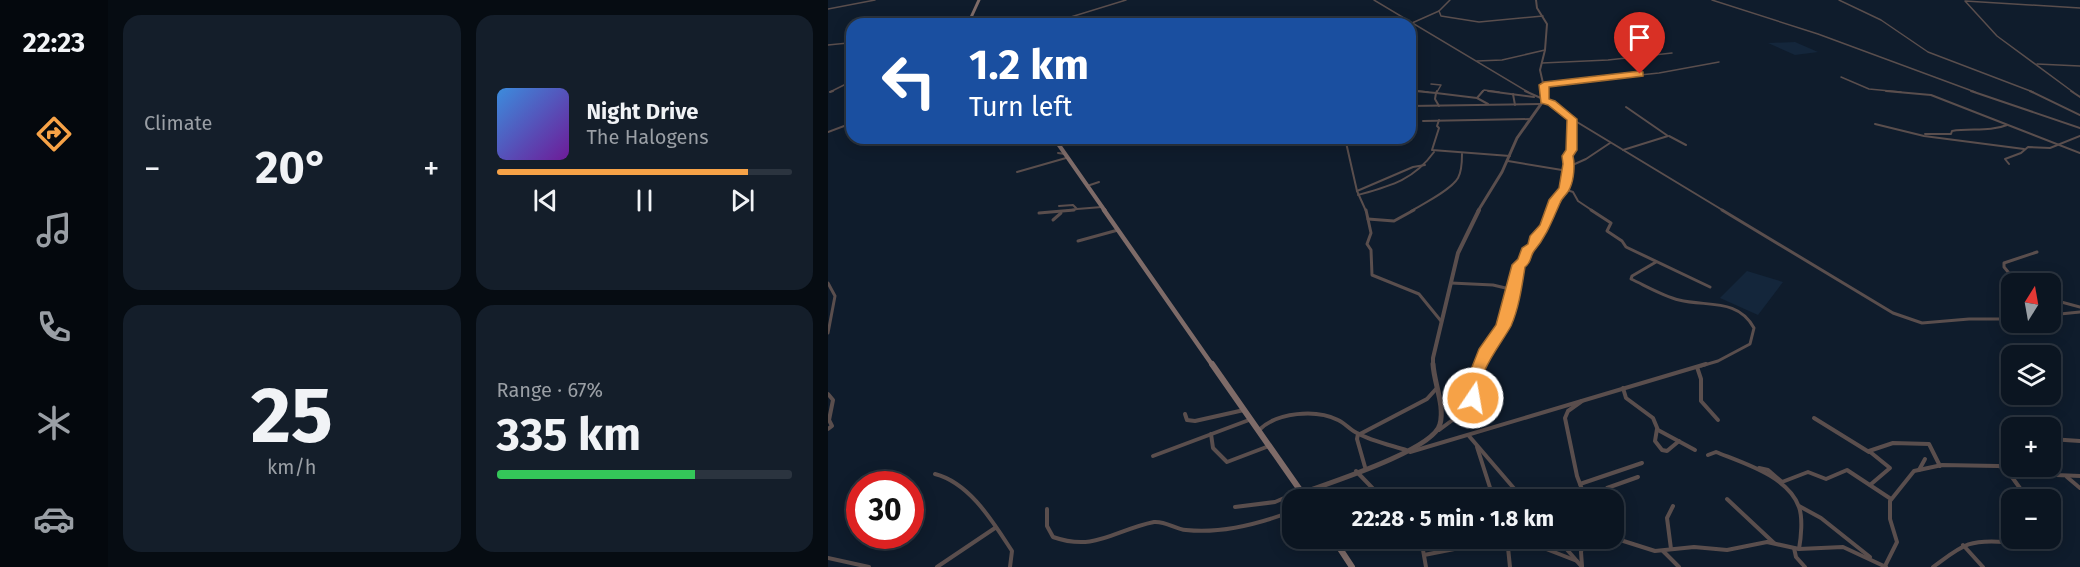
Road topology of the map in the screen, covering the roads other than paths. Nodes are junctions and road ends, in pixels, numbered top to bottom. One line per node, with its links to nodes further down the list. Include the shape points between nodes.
1 (875, 0): 10 (street)
2 (979, 0): 13 (main road)
3 (1126, 0): 14 (street)
4 (1374, 0): 15 (street)
5 (1450, 0): 11 (street)
6 (1536, 0): 12 (street)
7 (1712, 0): 52 (street)
8 (1839, 0): 44 (street, via 1881,20 1928,52 2021,86)
9 (2080, 8): 25 (street, via 1965,1 1988,27)
10 (828, 9)
11 (1439, 11): 12 (street, via 1441,16 1469,21); 16 (street)
12 (1543, 16): 20 (street, via 1547,24)
13 (971, 18)
14 (1068, 18)
15 (1404, 18)
16 (1416, 21)
17 (1416, 25): 22 (street)
18 (846, 43): 19 (street)
19 (828, 45)
20 (1545, 50): 22 (street, via 1502,60); 24 (street)
21 (1672, 53): 24 (street)
22 (1476, 61): 35 (street)
23 (1719, 62): 30 (street)
24 (1542, 63): 30 (street)
25 (2035, 64): 26 (street); 37 (street)
26 (2080, 66)
27 (1841, 77): 51 (street, via 1869,89 1931,95)
28 (846, 84): 32 (street)
29 (1431, 84): 33 (street, via 1441,85)
30 (1544, 85): 38 (street)
31 (1416, 91): 33 (street)
32 (830, 92)
33 (1436, 93): 36 (street); 42 (street)
34 (1513, 94): 35 (street); 36 (street, via 1485,90); 40 (street)
35 (1536, 97): 38 (street)
36 (1477, 98): 39 (street)
37 (2080, 98)
38 (1543, 103): 40 (street); 45 (street); 46 (street, via 1552,103)
39 (1490, 105): 40 (street); 42 (street)
40 (1515, 105)
41 (1416, 106): 42 (street)
42 (1439, 106)
43 (1626, 107): 55 (street)
44 (2080, 115)
45 (1532, 119): 47 (street); 68 (street, via 1517,138)
46 (1572, 119): 57 (street); 71 (street)
47 (1439, 120): 48 (street); 64 (street)
48 (1423, 121)
49 (1875, 124): 54 (street)
50 (846, 125): 53 (street)
51 (2007, 125): 54 (street, via 1992,130 1970,128 1951,134); 61 (street)
52 (2080, 128)
53 (828, 132)
54 (1918, 134): 63 (street)
55 (1668, 136): 60 (street); 62 (street)
56 (2080, 136): 61 (street)
57 (1611, 142): 62 (street); 71 (street)
58 (1057, 144): 67 (main road)
59 (1346, 144): 76 (street)
60 (1686, 145)
61 (2060, 145): 63 (street, via 2043,149 2030,146); 65 (street)
62 (1623, 150): 97 (street, via 1897,315 1922,323)
63 (2024, 150): 69 (street, via 2005,159)
64 (1434, 151): 66 (street); 70 (street)
65 (2080, 153)
66 (1462, 154): 68 (street); 82 (street, via 1458,179 1435,197 1394,220)
67 (1063, 155): 72 (street); 74 (main road)
68 (1509, 158): 71 (street); 90 (street, via 1460,248)
69 (2009, 164)
70 (1425, 165): 76 (street); 76 (street, via 1409,180)
71 (1568, 169): 75 (street)
72 (1017, 172)
73 (1099, 183): 74 (street)
74 (1088, 186): 78 (main road)
75 (1564, 189): 87 (street, via 1611,223 1607,231 1626,247); 92 (street, via 1534,246 1527,250 1519,265)
76 (1357, 193): 82 (street)
77 (1059, 206): 79 (street, via 1073,205)
78 (1102, 207): 79 (street); 84 (main road)
79 (1077, 209): 81 (street)
80 (1039, 213): 81 (street)
81 (1061, 213): 83 (street)
82 (1368, 219): 98 (street, via 1371,233 1367,244 1373,276 1419,294)
83 (1053, 220)
84 (1118, 230): 85 (street); 105 (main road)
85 (1078, 241)
86 (2037, 252): 88 (street, via 2004,262)
87 (1656, 262): 91 (street); 100 (street, via 1631,279 1683,302 1730,306 1752,322 1753,339 1745,348)
88 (2009, 273)
89 (828, 283): 99 (street, via 835,296)
90 (1451, 283): 92 (street); 98 (street)
91 (1710, 287)
92 (1514, 290): 113 (street, via 1503,328 1487,349 1471,390 1471,402)
93 (2061, 302): 94 (street)
94 (2080, 307)
95 (2080, 312): 96 (street)
96 (2061, 314)
97 (2001, 319)
98 (1442, 322): 102 (street, via 1433,358)
99 (828, 333)
100 (1697, 367): 101 (street); 109 (street, via 1701,401)
101 (1623, 388): 104 (street); 111 (street, via 1626,398 1653,418)
102 (1436, 389): 113 (street, via 1442,414); 115 (street, via 1427,399)
103 (828, 394): 110 (street, via 833,400)
104 (1584, 400): 116 (street); 141 (street, via 1568,411 1565,418)
105 (1246, 410): 106 (street, via 1195,421 1187,420); 108 (main road)
106 (1185, 414)
107 (1814, 418): 124 (street)
108 (1252, 419): 112 (main road); 114 (street)
109 (1718, 420)
110 (829, 427)
111 (1657, 429): 118 (street); 118 (street, via 1655,441 1662,450 1667,451)
112 (1259, 430): 115 (street, via 1271,421 1308,411 1337,419); 121 (main road)
113 (1437, 431): 123 (street)
114 (1211, 434): 121 (street, via 1213,448 1227,462); 127 (street)
115 (1359, 434): 123 (street); 132 (street)
116 (1469, 436): 120 (street); 125 (street)
117 (2061, 440): 119 (street)
118 (1679, 441): 122 (street)
119 (2080, 441)
120 (1477, 445): 147 (street); 148 (street)
121 (1270, 446): 144 (main road)
122 (1695, 450)
123 (1410, 451): 125 (street)
124 (1869, 452): 130 (street, via 1893,443 1926,444 1931,446); 142 (street, via 1890,468)
125 (1403, 454): 132 (street)
126 (1708, 455): 133 (street, via 1716,452)
127 (1153, 456)
128 (1925, 459): 134 (street)
129 (1642, 464): 141 (street)
130 (1940, 466): 131 (street); 134 (street)
131 (2001, 466)
132 (1365, 467): 135 (street)
133 (1757, 468): 142 (street, via 1768,470 1781,482 1809,471 1828,479 1845,470); 155 (street)
134 (1919, 470): 153 (street)
135 (1356, 471): 145 (street); 146 (street)
136 (935, 474): 159 (street, via 943,475 970,494)
137 (2061, 476): 138 (street)
138 (2065, 476): 139 (street); 143 (street)
139 (2080, 476)
140 (1638, 477): 150 (street)
141 (1580, 484): 149 (street)
142 (1870, 485): 153 (street)
143 (2080, 488)
144 (1299, 489)
145 (1319, 489)
146 (1375, 489)
147 (1491, 489)
148 (1515, 489)
149 (1582, 489)
150 (1606, 489)
151 (1282, 499): 156 (street)
152 (1727, 499): 162 (street)
153 (1891, 499): 187 (street, via 1889,512 1897,542)
154 (1673, 506): 171 (street, via 1666,518)
155 (1799, 506): 172 (street, via 1801,537); 177 (street, via 1821,518)
156 (1235, 507)
157 (1047, 509): 158 (street, via 1047,526 1053,537 1082,544 1154,522 1183,530 1213,529)
158 (1282, 515)
159 (996, 528): 179 (street); 180 (street, via 1013,554)
160 (1624, 541): 173 (street)
161 (2001, 542): 163 (street, via 1982,540)
162 (1775, 544): 171 (street, via 1765,542 1727,550); 172 (street)
163 (1963, 545): 188 (street); 189 (street)
164 (1340, 549): 181 (main road)
165 (1421, 549): 174 (street)
166 (1456, 549): 174 (street)
167 (1508, 549): 183 (street)
168 (1546, 549): 176 (street)
169 (1567, 549): 176 (street)
170 (1582, 549): 184 (street)
171 (1671, 549): 173 (street)
172 (1796, 549): 177 (street, via 1843,547); 186 (street, via 1795,556)
173 (1662, 550): 185 (street)
174 (1424, 555): 182 (street)
175 (828, 558): 178 (street)
176 (1577, 561): 184 (street)
177 (1876, 562): 187 (street)
178 (869, 567)
179 (937, 567)
180 (1010, 567)
181 (1352, 567)
182 (1426, 567)
183 (1510, 567)
184 (1582, 567)
185 (1679, 567)
186 (1805, 567)
187 (1886, 567)
188 (1933, 567)
189 (1983, 567)

